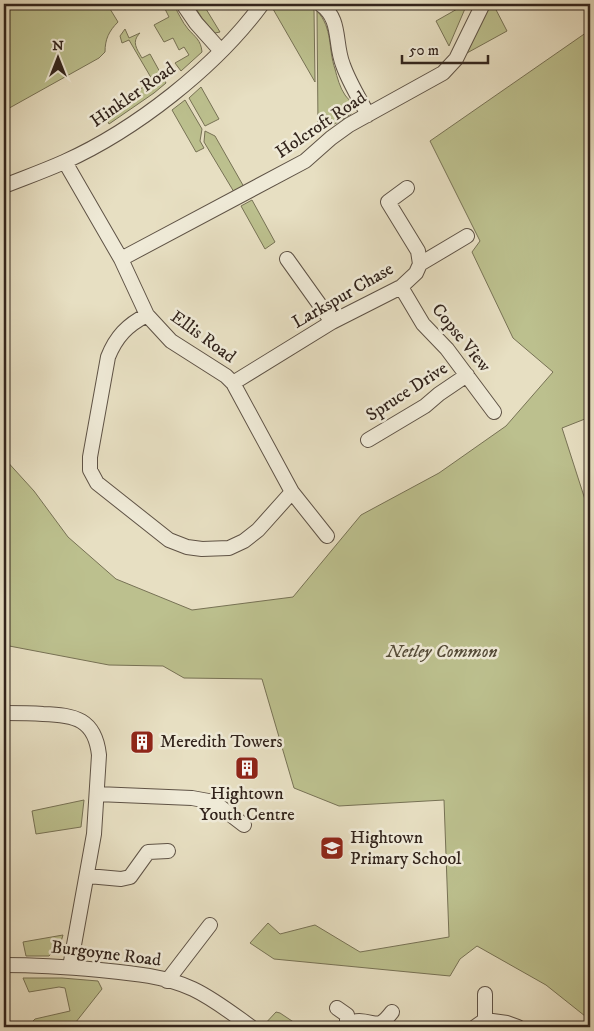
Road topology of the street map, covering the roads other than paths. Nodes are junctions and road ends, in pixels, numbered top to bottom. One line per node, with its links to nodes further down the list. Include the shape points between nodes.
1 (183, 4): 5 (street)
2 (262, 4): 5 (street, Hinkler Road)
3 (320, 4): 6 (street, via 333,18 339,54)
4 (483, 4): 6 (street, Holcroft Road, via 456,59 443,73)
5 (221, 50): 7 (street, Hinkler Road, via 184,84 123,130)
6 (368, 115): 12 (street, Holcroft Road, via 332,138 305,161)
7 (65, 162): 8 (street, Hinkler Road); 12 (street, Ellis Road)
8 (4, 186)
9 (408, 188): 13 (street, via 388,202 418,251)
10 (467, 236): 13 (street, Larkspur Chase)
11 (287, 259): 16 (street)
12 (121, 260): 15 (street, Ellis Road)
13 (420, 264): 14 (street, Larkspur Chase, via 416,273)
14 (401, 287): 16 (street, Larkspur Chase); 17 (street, Copse View, via 423,324)
15 (147, 315): 18 (street, Ellis Road, via 172,341); 21 (street, via 124,329 108,357 90,457 90,470 97,482 169,540 202,550 229,548 244,541)
16 (332, 322): 18 (street, Larkspur Chase)
17 (467, 375): 19 (street, Copse View); 20 (street, Spruce Drive, via 425,406)
18 (232, 383): 21 (street, Ellis Road)
19 (494, 412)
20 (368, 440)
21 (292, 492): 22 (street, Ellis Road)
22 (327, 536)
23 (4, 713): 24 (street, via 61,714 86,724 97,742)
24 (97, 794): 25 (street, via 214,802); 27 (street)
25 (244, 825)
26 (168, 851): 27 (street, via 148,852 130,877)
27 (88, 876): 30 (street)
28 (210, 925): 31 (street)
29 (4, 966): 30 (street, Burgoyne Road)
30 (70, 967): 31 (street, Burgoyne Road, via 127,972)
31 (167, 980): 37 (street, Burgoyne Road, via 193,989)
32 (485, 994): 35 (street)
33 (338, 1008): 36 (street, via 347,1015)
34 (392, 1012): 36 (street, via 385,1022 374,1025 359,1021)
35 (480, 1023): 38 (street, via 506,1023)
36 (345, 1025)
37 (251, 1027)
38 (518, 1027)

